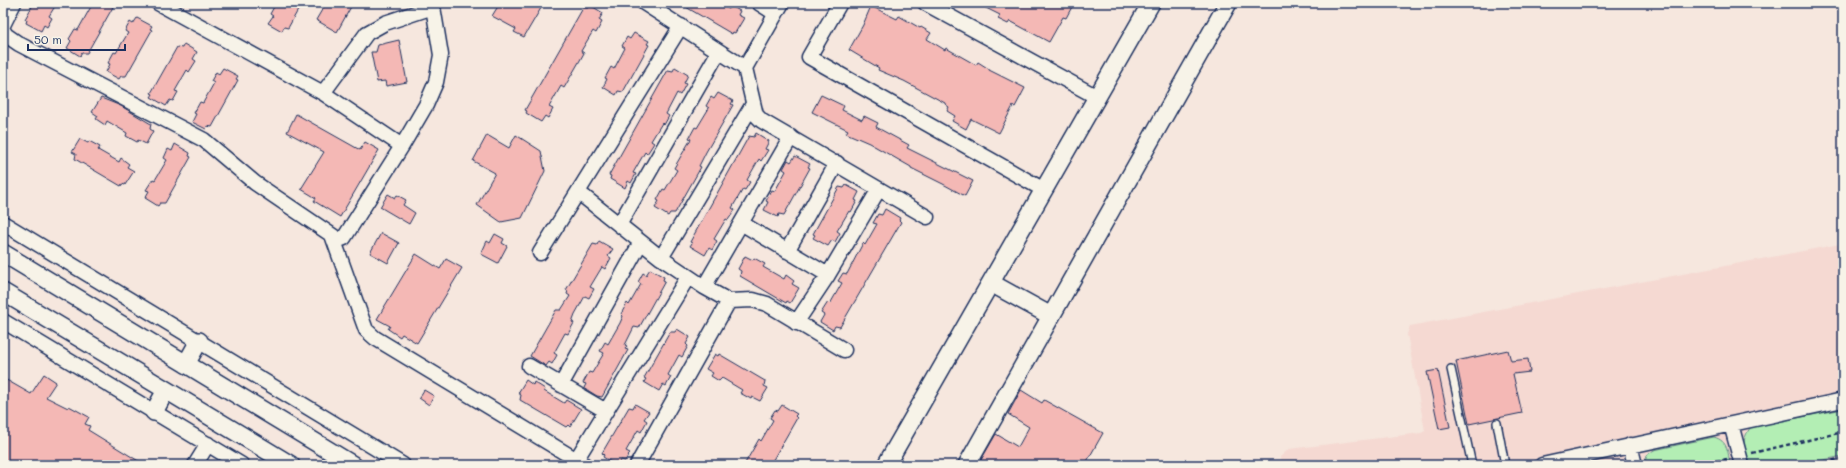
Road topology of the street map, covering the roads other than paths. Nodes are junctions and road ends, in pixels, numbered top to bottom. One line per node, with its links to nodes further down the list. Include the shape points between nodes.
1 (14, 3): 11 (street)
2 (158, 3): 16 (street)
3 (644, 3): 12 (street)
4 (759, 3): 10 (street)
5 (840, 3): 23 (street, via 809,57)
6 (926, 3): 17 (street)
7 (1151, 3): 17 (street)
8 (1228, 3): 41 (street)
9 (434, 5): 16 (street, via 385,22 367,33); 20 (street, via 441,55 436,82)
10 (779, 8): 15 (street)
11 (3, 25)
12 (681, 26): 14 (street); 24 (street)
13 (3, 30): 29 (street, via 19,44 204,140 255,183)
14 (719, 51): 15 (street); 28 (street)
15 (745, 68): 18 (street)
16 (323, 93): 20 (street)
17 (1097, 97): 23 (street)
18 (753, 104): 19 (street, via 756,114 762,120); 34 (street)
19 (791, 137): 21 (street); 27 (street)
20 (402, 146): 29 (street, via 344,238)
21 (837, 163): 22 (street); 31 (street)
22 (879, 189): 25 (street); 35 (street)
23 (1044, 190): 37 (street)
24 (578, 192): 28 (street); 33 (street)
25 (928, 217)
26 (3, 223): 44 (street)
27 (741, 223): 31 (street); 38 (street)
28 (619, 225): 30 (street)
29 (333, 238): 59 (street, via 366,330 375,338)
30 (641, 242): 34 (street); 49 (street)
31 (787, 252): 35 (street)
32 (3, 253): 46 (street)
33 (540, 253)
34 (661, 258): 36 (street)
35 (828, 275): 43 (street)
36 (688, 277): 38 (street); 52 (street)
37 (991, 282): 41 (street); 66 (street)
38 (704, 287): 40 (street)
39 (3, 292): 50 (street)
40 (729, 301): 43 (street, via 753,300 767,304); 65 (street)
41 (1051, 316): 67 (street)
42 (3, 321): 53 (street)
43 (796, 322): 45 (street)
44 (199, 341): 46 (street); 64 (street)
45 (844, 350)
46 (186, 364): 63 (street)
47 (530, 366): 49 (street)
48 (1451, 369): 68 (lane)
49 (562, 385): 52 (street)
50 (166, 390): 53 (street); 62 (street)
51 (1843, 400): 55 (street)
52 (606, 411): 59 (street)
53 (154, 412): 56 (street)
54 (1497, 423): 69 (lane)
55 (1731, 424): 57 (street); 58 (street)
56 (208, 444): 60 (street); 61 (street)
57 (1630, 446): 70 (street); 71 (street)
58 (1740, 461)
59 (581, 462)
60 (195, 465)
61 (242, 465)
62 (291, 465)
63 (353, 465)
64 (403, 465)
65 (637, 465)
66 (886, 465)
67 (966, 465)
68 (1472, 465)
69 (1505, 465)
70 (1542, 465)
71 (1635, 465)

